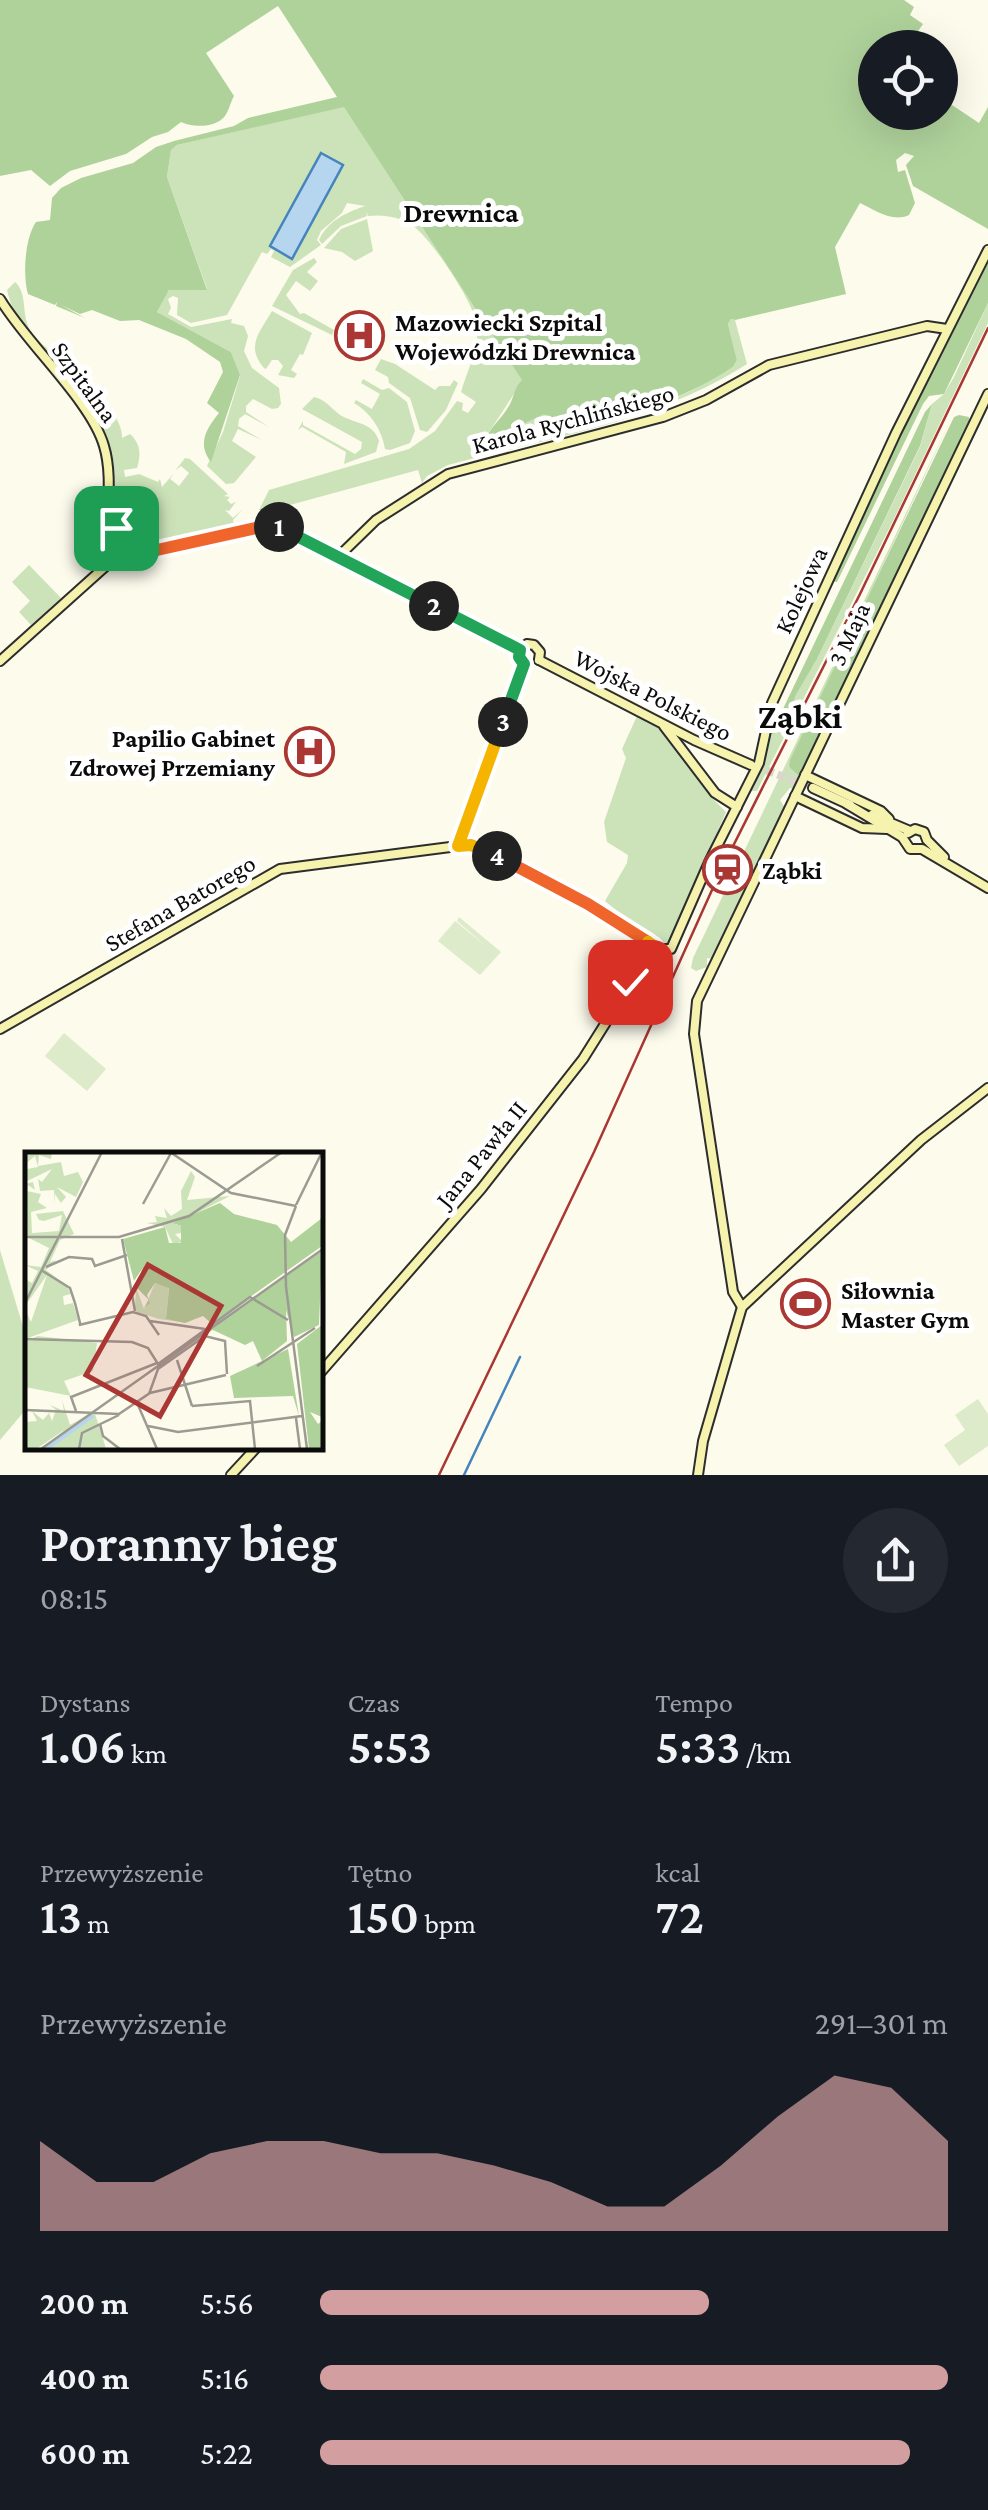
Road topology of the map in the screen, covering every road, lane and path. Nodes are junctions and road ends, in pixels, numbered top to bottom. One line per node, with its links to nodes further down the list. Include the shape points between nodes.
1 (988, 250): 3 (street, Kolejowa)
2 (0, 299): 5 (street, Szpitalna, via 94,421 106,451)
3 (947, 329): 10 (street, Karola Rychlińskiego, via 927,326 769,365 663,418 455,472 366,528); 22 (street, Kolejowa, via 772,703 764,748)
4 (988, 394): 18 (street, 3 Maja)
5 (109, 500): 6 (street); 7 (street, Szpitalna)
6 (122, 536): 7 (street); 8 (street)
7 (112, 540): 9 (street, Szpitalna)
8 (130, 548): 9 (street); 10 (street, via 157,550 282,527)
9 (114, 554): 13 (street)
10 (338, 557): 11 (street)
11 (520, 650): 12 (street, via 536,646); 14 (street)
12 (539, 660): 14 (street); 15 (street, Wojska Polskiego)
13 (0, 661)
14 (524, 664): 26 (street)
15 (662, 723): 16 (street, Wojska Polskiego); 19 (street)
16 (716, 750): 17 (street, Wojska Polskiego); 19 (street, via 698,756)
17 (750, 765)
18 (805, 775): 21 (street, 3 Maja); 23 (street, via 881,811)
19 (703, 777): 22 (street)
20 (813, 788): 23 (street)
21 (795, 796): 23 (street, via 862,828); 32 (street, 3 Maja, via 697,1001 693,1026 732,1292)
22 (736, 807): 29 (street, Kolejowa)
23 (891, 826): 24 (street)
24 (908, 835): 25 (street, via 922,830); 25 (street, via 910,849)
25 (925, 844): 27 (street)
26 (458, 846): 28 (street, Stefana Batorego, via 515,864); 30 (street, Stefana Batorego, via 280,869)
27 (988, 888)
28 (654, 946): 29 (street, Stefana Batorego); 33 (street, Jana Pawła II, via 583,1059)
29 (666, 951)
30 (0, 1028)
31 (988, 1088): 32 (street, via 929,1133)
32 (742, 1307): 36 (street)
33 (322, 1372)
34 (254, 1450): 35 (street)
35 (231, 1475)
36 (698, 1475)

